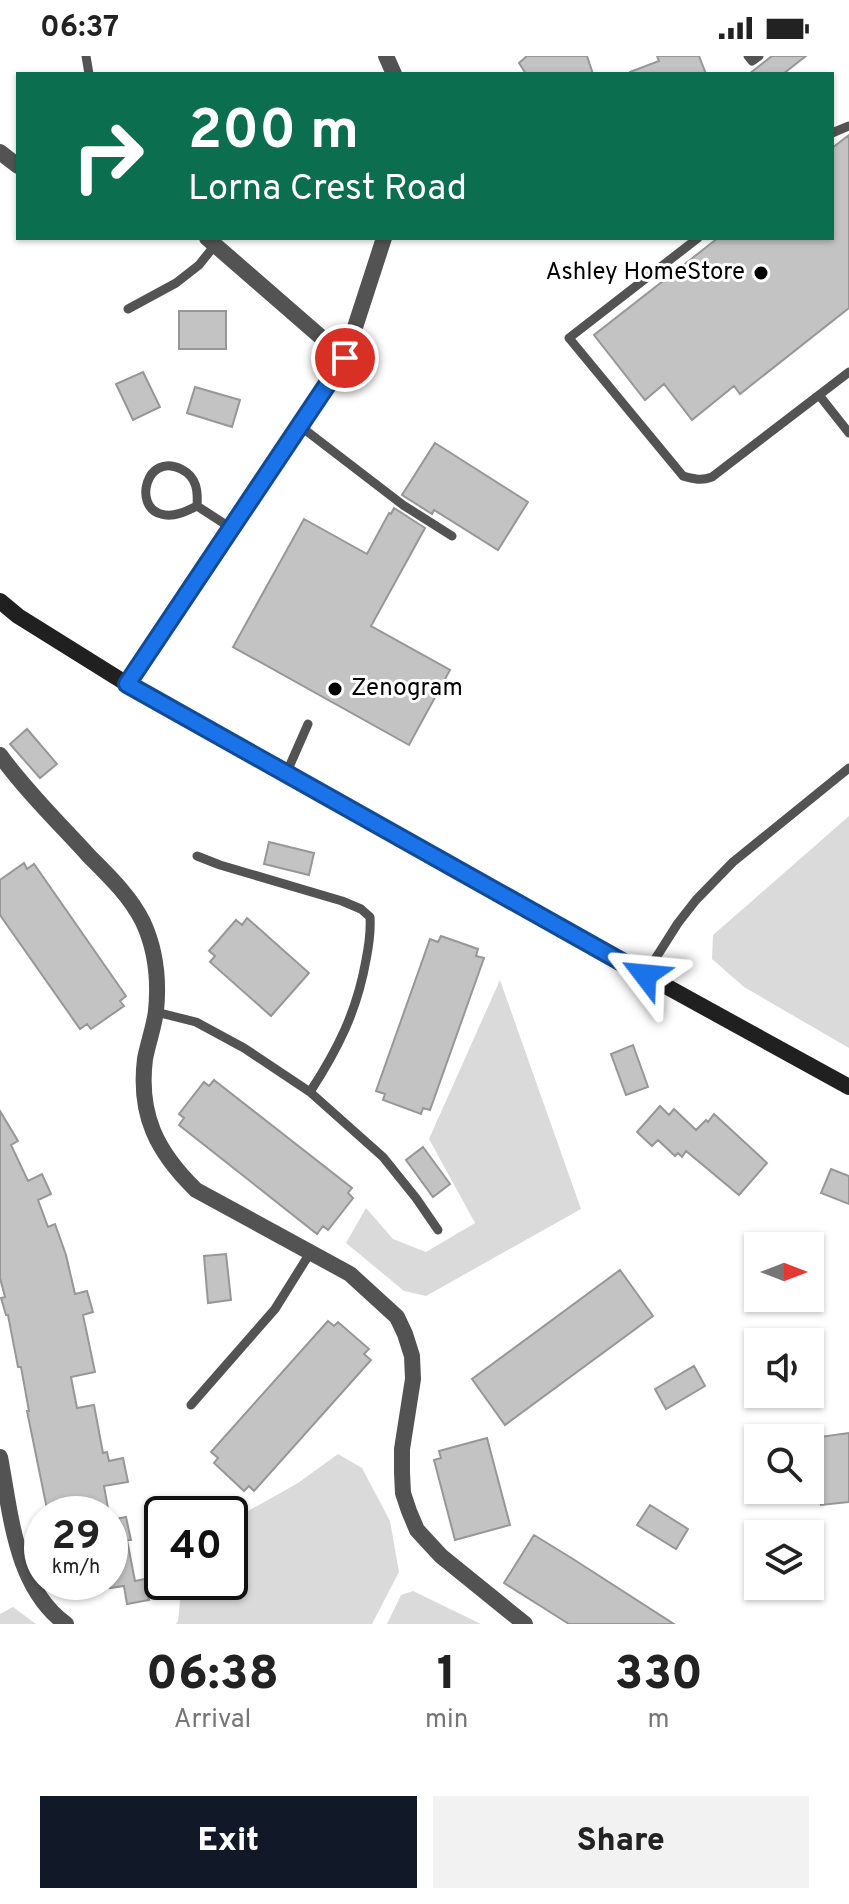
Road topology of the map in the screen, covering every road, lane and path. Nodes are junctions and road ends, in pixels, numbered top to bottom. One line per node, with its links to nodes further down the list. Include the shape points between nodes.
1 (748, 56): 2 (lane, via 752,61)
2 (759, 56)
3 (0, 152): 4 (street)
4 (16, 164)
5 (383, 240): 9 (street)
6 (695, 240): 11 (lane, via 569,338 683,476 696,480 712,477)
7 (211, 242): 8 (lane, via 199,265); 9 (street)
8 (128, 309)
9 (345, 358): 12 (street)
10 (849, 372): 11 (lane)
11 (819, 395): 13 (lane)
12 (300, 426): 15 (street); 16 (lane)
13 (849, 433)
14 (197, 506): 14 (lane, via 173,515 156,512 145,491 154,471 185,471 195,481); 15 (lane)
15 (231, 528): 18 (street)
16 (452, 536)
17 (0, 601): 18 (street)
18 (127, 684): 22 (street)
19 (308, 724): 22 (lane)
20 (0, 755): 25 (street, via 129,899 153,951)
21 (849, 768): 24 (lane, via 715,879)
22 (286, 774): 24 (street)
23 (197, 856): 27 (lane, via 342,901 370,917 362,983 349,1022)
24 (645, 975): 26 (street)
25 (156, 1012): 27 (lane, via 196,1022); 29 (street, via 144,1084 146,1106 164,1153 196,1190)
26 (849, 1087)
27 (310, 1092): 28 (lane, via 383,1157)
28 (438, 1230)
29 (310, 1253): 30 (lane, via 275,1309); 33 (street, via 350,1274 397,1317 405,1334 413,1379 402,1449 403,1493 417,1530)
30 (191, 1405)
31 (0, 1457): 32 (street, via 14,1530 32,1585)
32 (66, 1624)
33 (525, 1624)

